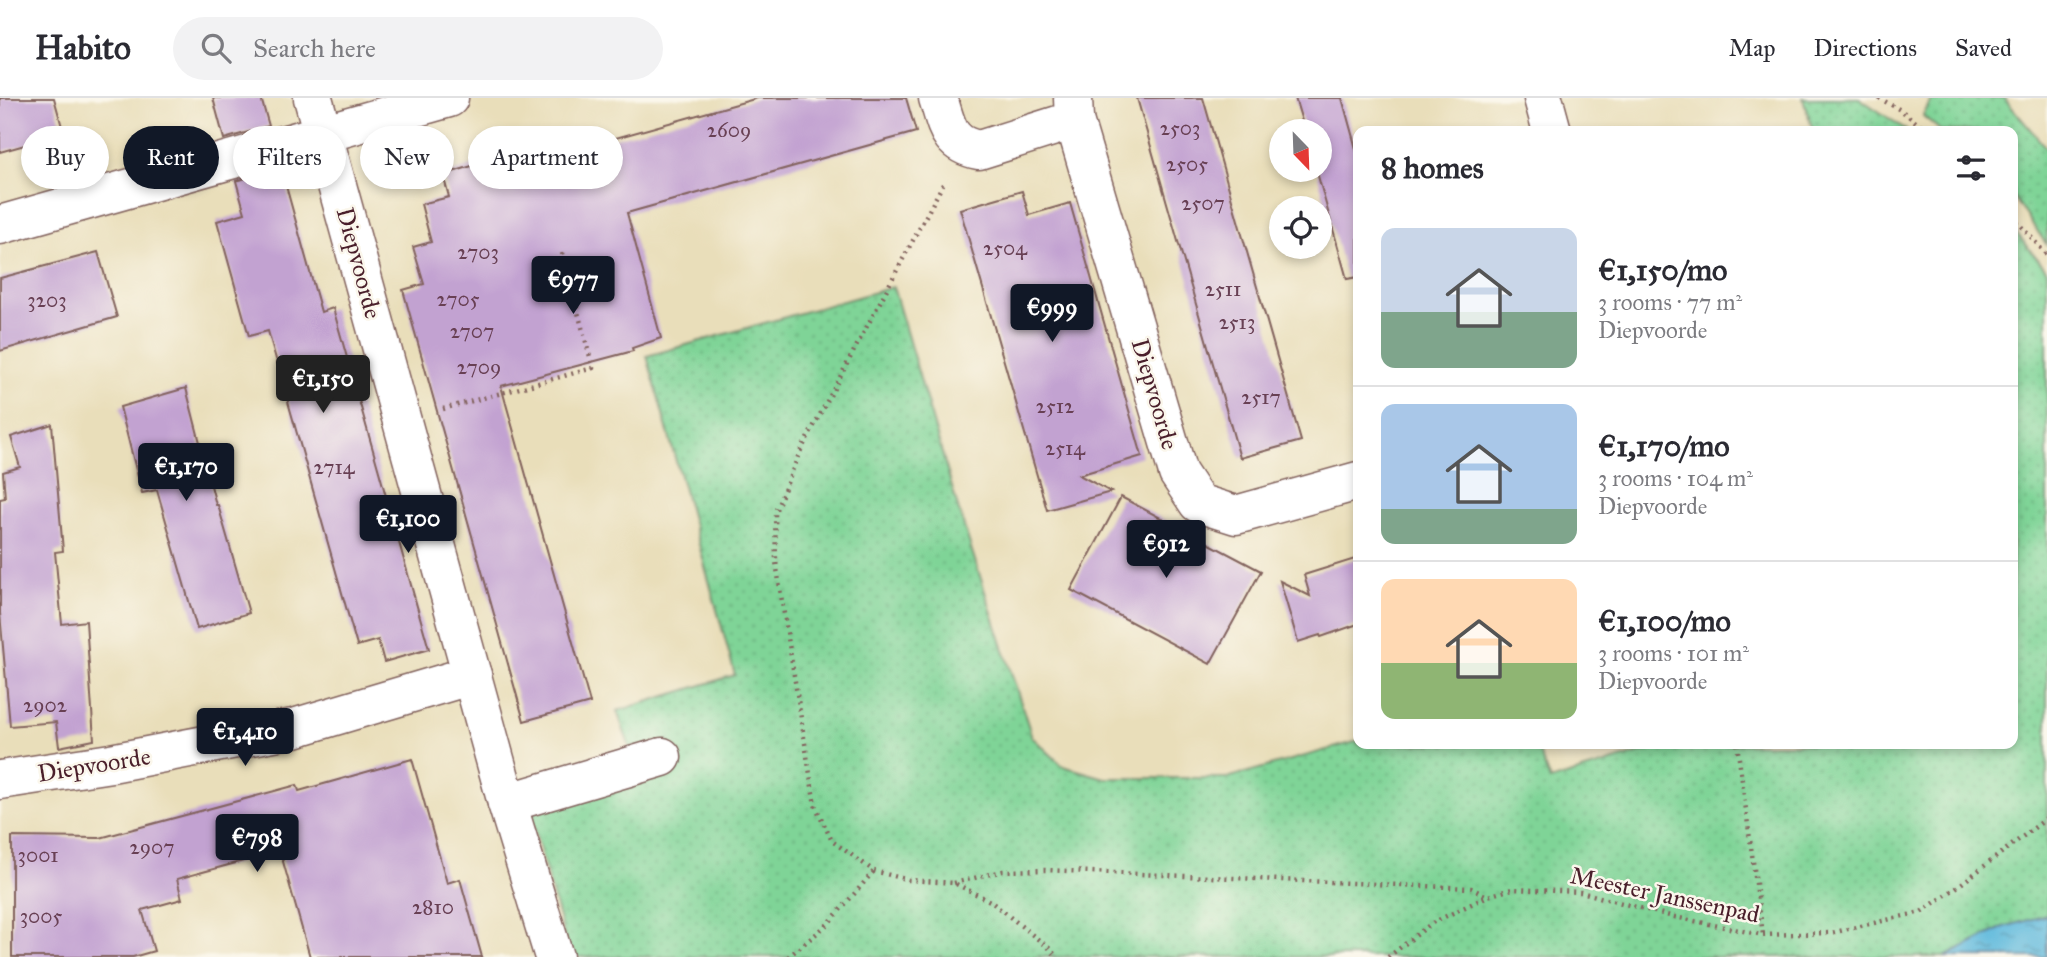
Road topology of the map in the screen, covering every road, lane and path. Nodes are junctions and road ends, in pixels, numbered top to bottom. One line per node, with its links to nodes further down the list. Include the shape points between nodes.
1 (313, 98): 7 (street, Diepvoorde)
2 (449, 98): 10 (street)
3 (938, 98): 11 (street, via 951,136)
4 (1543, 98): 8 (street)
5 (1879, 98): 9 (path)
6 (1073, 109): 11 (street, Diepvoorde, via 979,150); 19 (street, Diepvoorde, via 1178,473 1198,503 1236,515)
7 (321, 126)
8 (1551, 126)
9 (1921, 126)
10 (346, 127)
11 (963, 147): 26 (path, via 800,452 775,512 779,584 815,805 832,841)
12 (233, 159): 15 (street)
13 (338, 189): 18 (street, Diepvoorde)
14 (2018, 222): 17 (path)
15 (0, 225)
16 (562, 253): 18 (path, via 593,368)
17 (2047, 255)
18 (402, 421): 20 (street, Diepvoorde)
19 (1353, 482)
20 (472, 675): 23 (street, Diepvoorde, via 294,728); 24 (street, Diepvoorde)
21 (1738, 749): 29 (path)
22 (662, 757): 24 (street)
23 (0, 779)
24 (507, 803): 30 (street, Diepvoorde)
25 (2047, 818): 29 (path, Meester Janssenpad, via 1921,912 1831,933)
26 (874, 871): 27 (path, via 909,880); 31 (path, via 828,924)
27 (954, 883): 28 (path, via 1003,871 1045,870 1471,888); 32 (path, via 990,901)
28 (1488, 896): 29 (path, Meester Janssenpad, via 1512,888 1581,892); 33 (path, Meester Janssenpad, via 1432,923)
29 (1763, 935)
30 (554, 957)
31 (788, 957)
32 (1057, 957)
33 (1388, 957)

